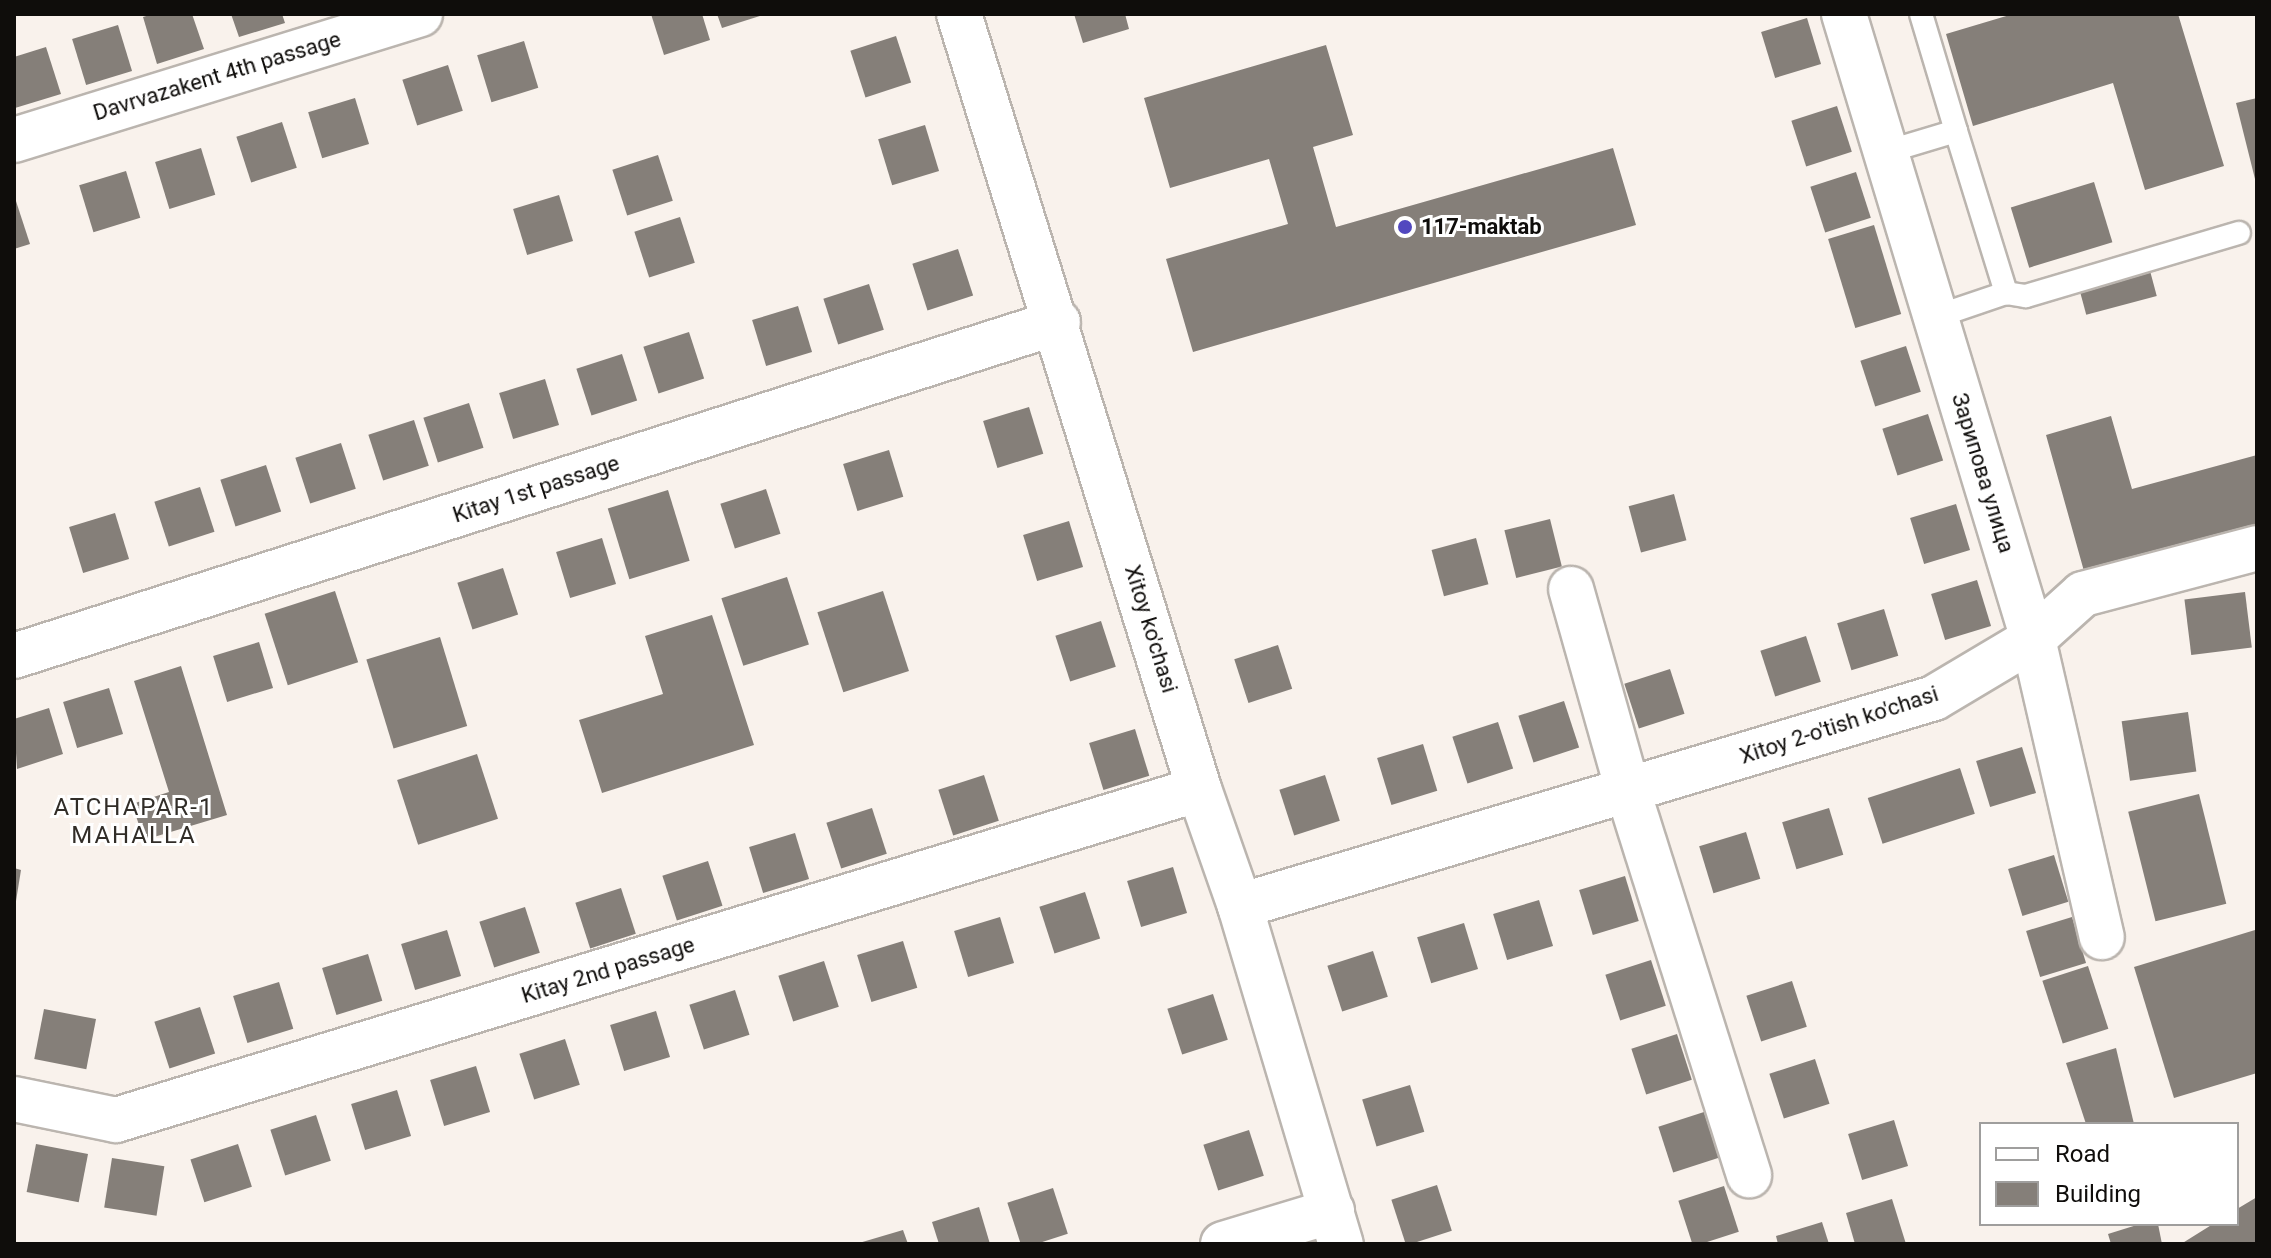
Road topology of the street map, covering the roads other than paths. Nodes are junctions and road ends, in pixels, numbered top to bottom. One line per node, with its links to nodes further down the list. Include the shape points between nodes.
1 (420, 14): 6 (street, Davrvazakent 4th passage)
2 (959, 14): 11 (street, Xitoy ko'chasi)
3 (1844, 14): 7 (street, Зарипова улица)
4 (1921, 14): 5 (lane)
5 (1956, 131): 7 (lane); 9 (lane)
6 (14, 140)
7 (1886, 152): 10 (street, Зарипова улица)
8 (2239, 233): 9 (lane, via 2026,296)
9 (2006, 293): 10 (lane)
10 (1935, 317): 14 (street, Зарипова улица)
11 (1058, 322): 15 (street, Kitay 1st passage); 16 (street, Xitoy ko'chasi)
12 (2257, 548): 14 (street, Xitoy 2-o'tish ko'chasi, via 2083,594)
13 (1571, 589): 17 (street)
14 (2033, 639): 17 (street, Xitoy 2-o'tish ko'chasi, via 1934,698); 19 (street, Зарипова улица)
15 (14, 656)
16 (1199, 789): 18 (street, Xitoy ko'chasi); 20 (street, Kitay 2nd passage, via 116,1120)
17 (1628, 791): 18 (street, Xitoy 2-o'tish ko'chasi); 21 (street)
18 (1240, 906): 22 (street, Xitoy ko'chasi)
19 (2102, 937)
20 (14, 1099)
21 (1749, 1175)
22 (1336, 1228): 23 (street)
23 (1223, 1244)

